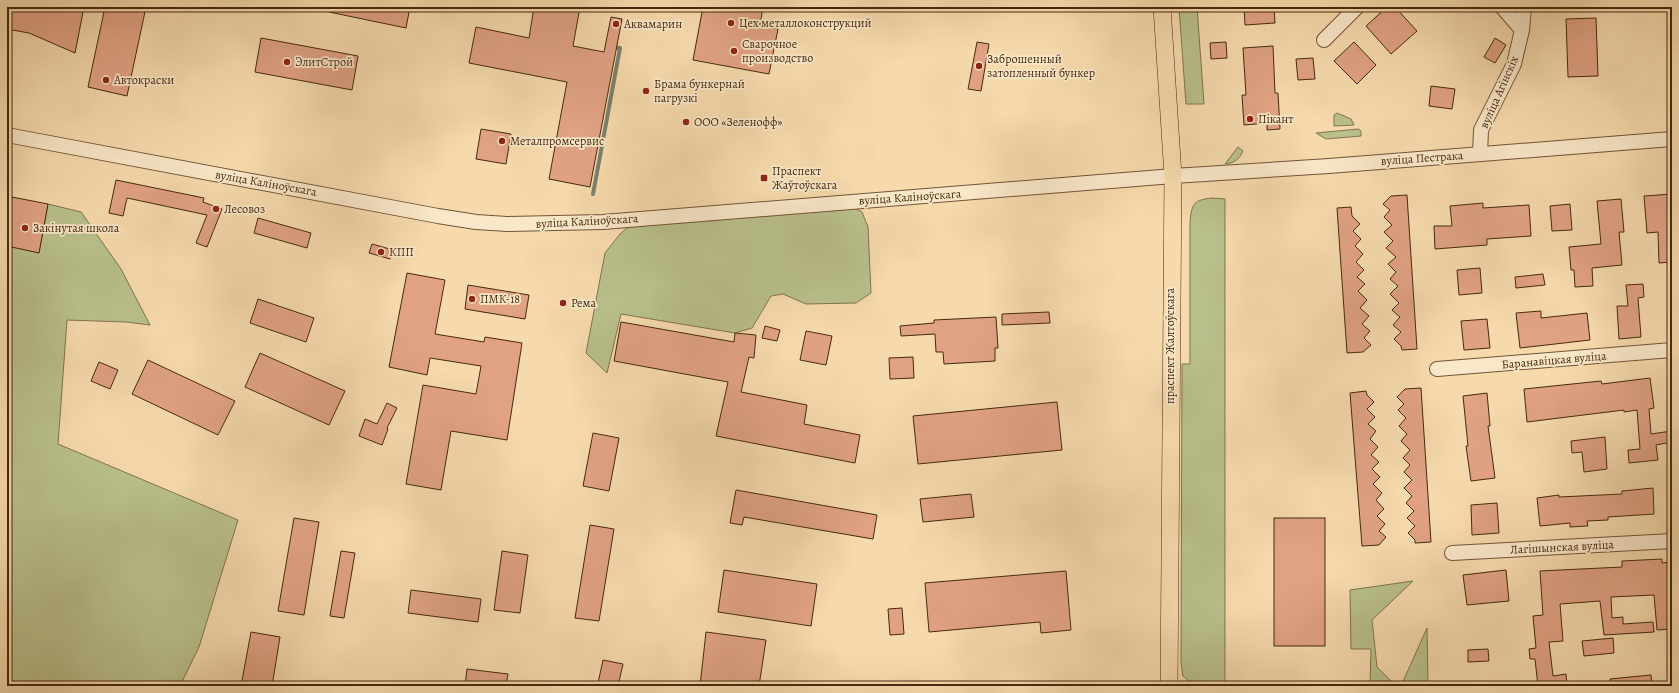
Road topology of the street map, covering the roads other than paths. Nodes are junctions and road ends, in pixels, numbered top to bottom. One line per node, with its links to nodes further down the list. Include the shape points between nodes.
1 (1162, 7): 10 (main road, праспект Жалтоўскага)
2 (1357, 7): 6 (street)
3 (1502, 7): 5 (street)
4 (1524, 7): 5 (street, вуліца Агінскіх)
5 (1522, 30): 9 (street, вуліца Агінскіх, via 1514,64 1481,130)
6 (1324, 40)
7 (7, 135): 10 (street, вуліца Каліноўскага, via 438,216 507,224 603,222)
8 (1672, 139): 9 (street, вуліца Пестрака)
9 (1480, 154): 10 (street, вуліца Пестрака)
10 (1173, 176): 15 (main road, праспект Жалтоўскага)
11 (1672, 350): 12 (street, Баранавіцкая вуліца)
12 (1437, 369)
13 (1672, 541): 14 (street, Лагішынская вуліца)
14 (1452, 553)
15 (1169, 686)

